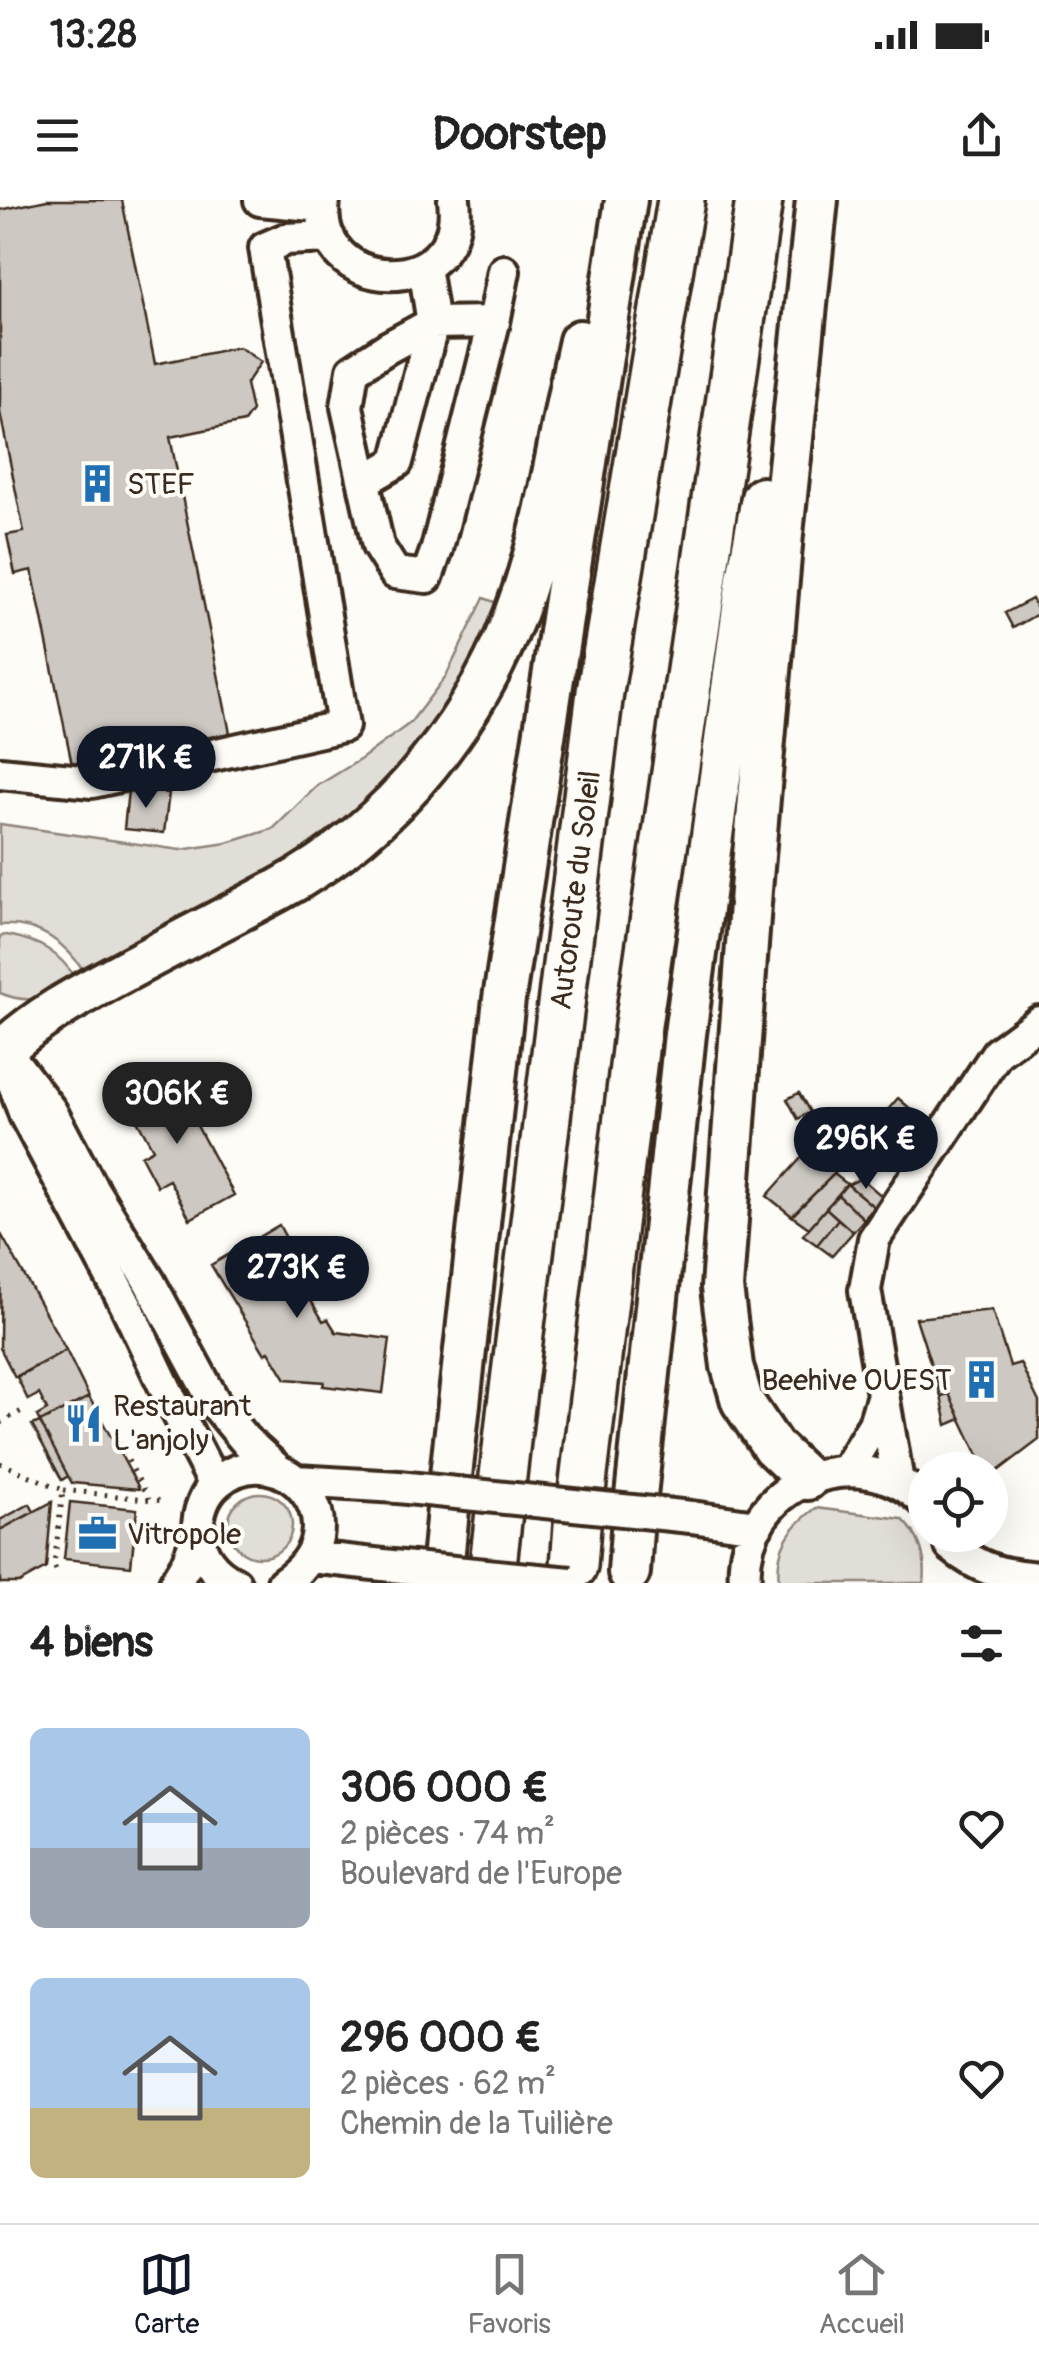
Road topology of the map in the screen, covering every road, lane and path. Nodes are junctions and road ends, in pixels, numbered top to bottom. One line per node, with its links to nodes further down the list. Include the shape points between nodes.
1 (260, 200): 8 (street)
2 (454, 200): 10 (street, via 449,240)
3 (610, 200): 17 (main road, via 524,591 486,680 443,747 342,850 57,1008)
4 (626, 200): 35 (main road, via 504,1000)
5 (681, 200): 44 (highway, Autoroute du Soleil, via 600,692)
6 (759, 200): 34 (highway, via 638,1025)
7 (816, 200): 25 (main road, via 782,534 722,1288 742,1401 773,1448); 38 (main road, via 747,579 685,1034)
8 (323, 203): 9 (street)
9 (329, 237): 10 (street, via 361,270 384,276); 15 (street, via 286,239 266,248 343,726 92,782)
10 (424, 267): 12 (street)
11 (504, 270): 13 (street)
12 (433, 322): 13 (street); 14 (street, via 397,462); 14 (street, via 353,370 347,407)
13 (494, 322): 14 (street, via 427,577 395,573 378,546)
14 (364, 481)
15 (0, 773)
16 (1039, 1022): 18 (street, via 997,1053 874,1239 865,1290)
17 (1, 1049): 24 (street, via 51,1111 216,1405); 27 (street, via 25,1115)
18 (882, 1398): 23 (street); 26 (street)
19 (27, 1408): 20 (path)
20 (0, 1424)
21 (118, 1442): 30 (path)
22 (0, 1463): 29 (path)
23 (846, 1470): 25 (street); 26 (street)
24 (287, 1475): 27 (street, via 244,1468); 32 (street, bridge); 40 (street, via 310,1497 318,1516 318,1537)
25 (806, 1479): 32 (street, via 786,1491)
26 (898, 1482): 28 (street)
27 (215, 1484): 33 (street, via 198,1517)
28 (908, 1489)
29 (63, 1490): 30 (path); 39 (path)
30 (149, 1498): 31 (path)
31 (163, 1500)
32 (757, 1526): 45 (street)
33 (198, 1536): 42 (street); 43 (street, via 212,1567)
34 (576, 1541): 40 (street, bridge)
35 (444, 1551)
36 (952, 1552): 46 (street)
37 (962, 1552): 41 (street, via 988,1570)
38 (628, 1572)
39 (58, 1575)
40 (290, 1576)
41 (1039, 1578)
42 (174, 1583)
43 (236, 1583)
44 (492, 1583)
45 (745, 1583)
46 (955, 1583)

